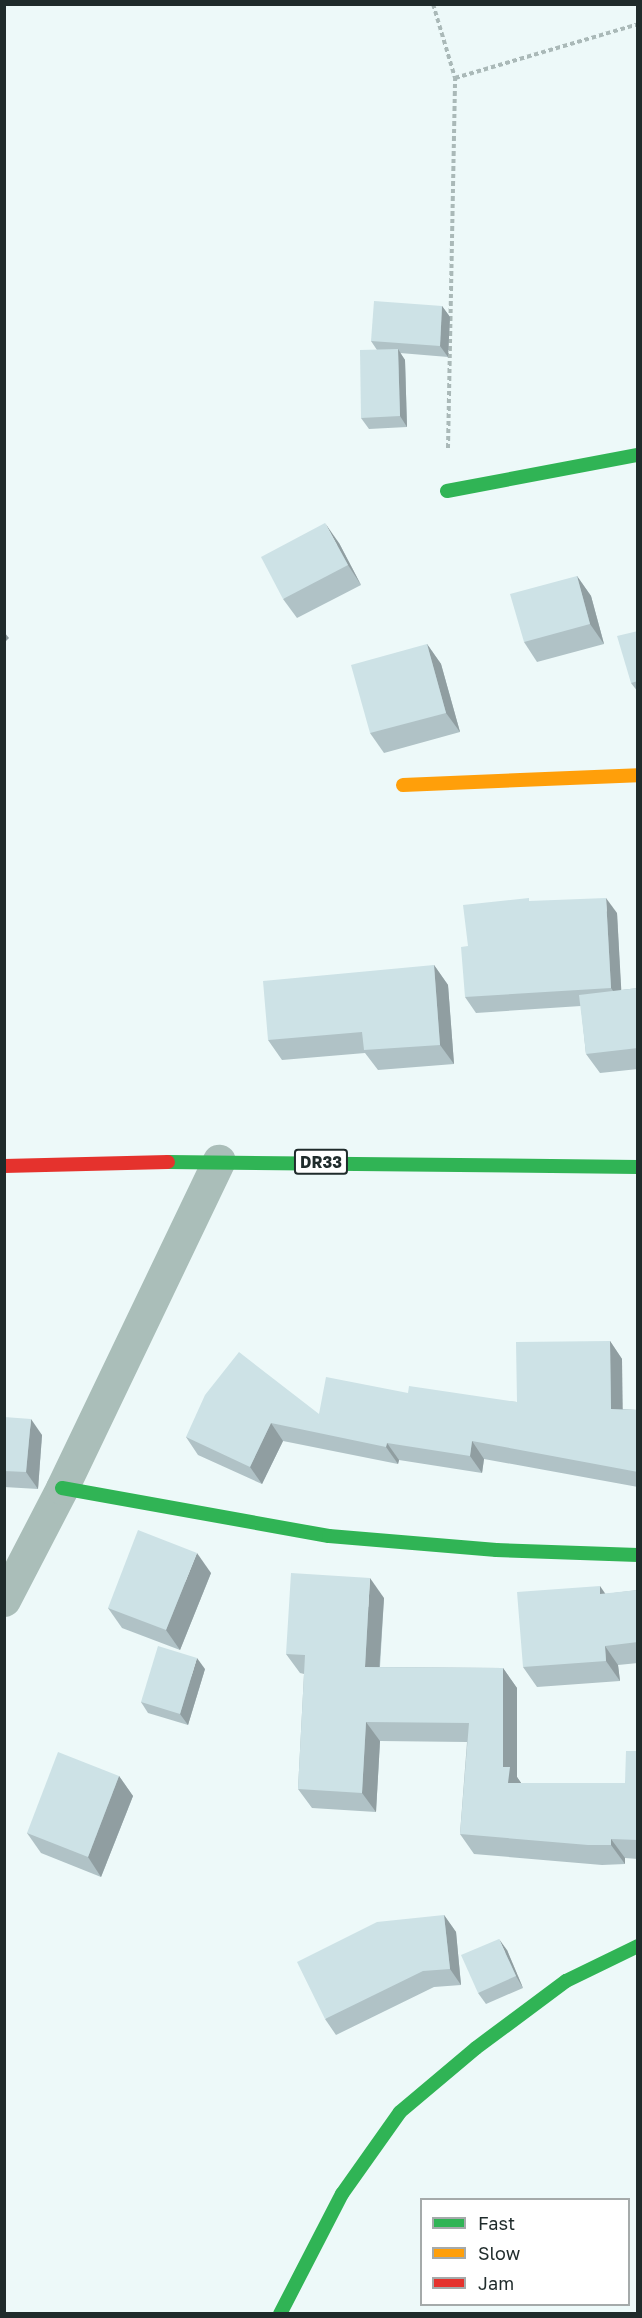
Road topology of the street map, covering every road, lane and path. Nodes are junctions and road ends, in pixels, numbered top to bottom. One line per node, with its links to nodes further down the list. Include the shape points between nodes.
1 (433, 4): 3 (path)
2 (638, 24): 3 (path)
3 (455, 78): 5 (path)
4 (638, 455): 5 (street)
5 (447, 491)
6 (638, 775): 7 (street)
7 (403, 785)
8 (219, 1161): 9 (street, DR33); 10 (street, DR33); 11 (street)
9 (4, 1166)
10 (638, 1167)
11 (62, 1488): 12 (street, via 329,1536 496,1550); 13 (street)
12 (638, 1555)
13 (4, 1600)
14 (638, 1946): 15 (street, via 566,1981 476,2048 400,2112 342,2194)
15 (280, 2313)

